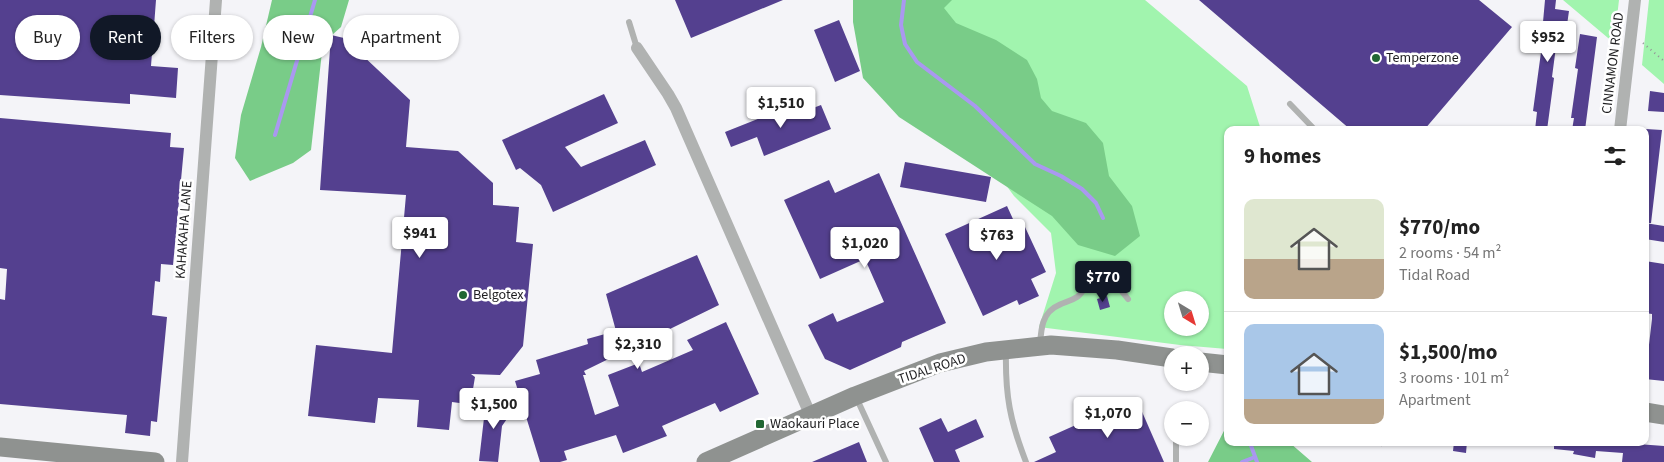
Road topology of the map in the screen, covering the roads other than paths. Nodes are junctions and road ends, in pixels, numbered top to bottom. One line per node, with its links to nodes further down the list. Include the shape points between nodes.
1 (216, 0): 21 (street, KAHAKAHA LANE)
2 (1635, 0): 7 (street, CINNAMON ROAD)
3 (629, 22): 4 (lane)
4 (637, 48): 16 (street, via 676,108)
5 (1290, 104): 6 (lane)
6 (1311, 126)
7 (1620, 126)
8 (1128, 299): 9 (lane, via 1111,280 1090,282 1077,297 1047,313)
9 (1040, 346): 10 (main road, TIDAL ROAD); 11 (main road, TIDAL ROAD, via 1050,344)
10 (1006, 350): 14 (main road, TIDAL ROAD, via 940,363); 24 (lane, via 1009,408)
11 (1164, 357)
12 (1209, 363): 13 (main road)
13 (1224, 365)
14 (855, 396): 16 (main road, TIDAL ROAD); 23 (lane)
15 (1649, 413): 17 (main road)
16 (810, 414): 22 (main road, TIDAL ROAD)
17 (1664, 415)
18 (1176, 446): 25 (lane)
19 (0, 447): 20 (main road)
20 (155, 462)
21 (182, 462)
22 (706, 462)
23 (886, 462)
24 (1026, 462)
25 (1176, 462)

